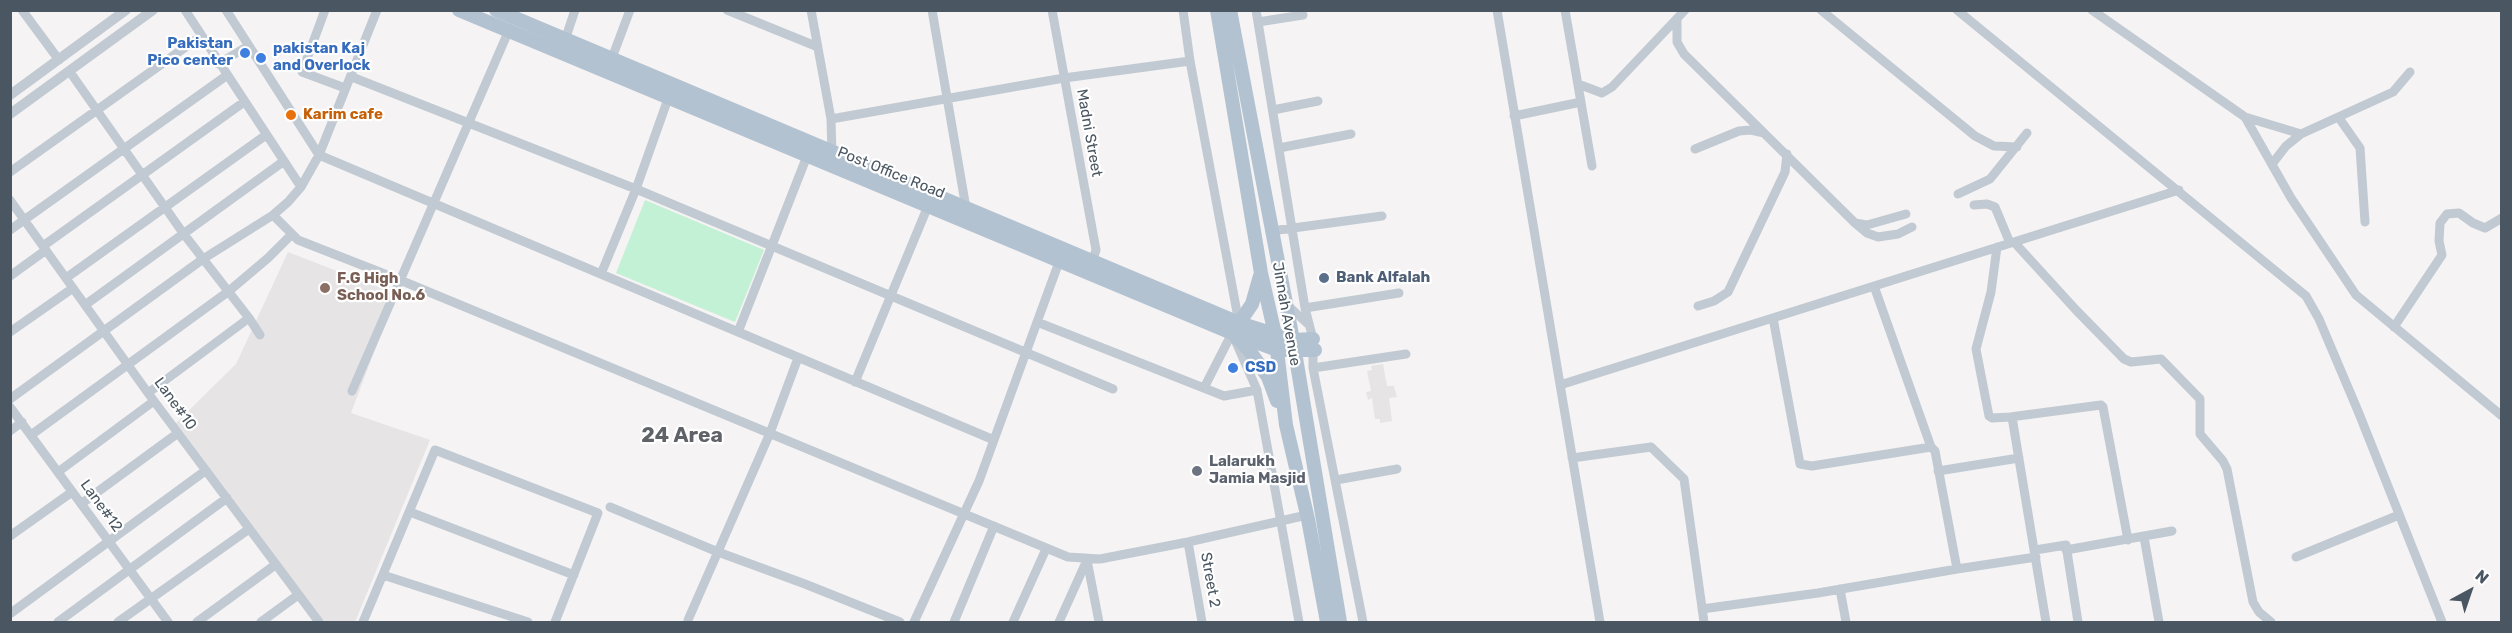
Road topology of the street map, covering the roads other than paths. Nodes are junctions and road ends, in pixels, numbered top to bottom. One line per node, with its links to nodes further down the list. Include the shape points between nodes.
1 (22, 10): 36 (street)
2 (126, 10): 36 (street)
3 (153, 10): 39 (street)
4 (185, 10): 31 (street)
5 (226, 10): 33 (street)
6 (326, 10): 45 (street, via 302,72)
7 (377, 10): 42 (street)
8 (459, 10): 30 (main road, Post Office Road)
9 (496, 10): 27 (main road, Post Office Road)
10 (575, 10): 32 (street)
11 (630, 10): 35 (street)
12 (727, 10): 34 (street)
13 (811, 10): 34 (street)
14 (932, 10): 48 (street)
15 (1052, 10): 43 (street, Madni Street)
16 (1183, 10): 37 (street)
17 (1217, 10): 108 (main road, Jinnah Avenue)
18 (1230, 10): 98 (main road, Jinnah Avenue)
19 (1256, 10): 29 (street)
20 (1497, 10): 55 (street)
21 (1565, 10): 44 (street)
22 (1685, 10): 28 (street)
23 (1821, 10): 65 (street, via 1975,136 1994,146)
24 (1957, 10): 80 (street)
25 (2092, 10): 56 (street)
26 (1304, 15): 29 (street)
27 (524, 16): 32 (main road, Post Office Road)
28 (1677, 20): 44 (street, via 1612,87 1602,93); 60 (street, via 1677,42 1684,54)
29 (1258, 22): 52 (street)
30 (509, 30): 46 (main road, Post Office Road); 59 (street)
31 (201, 36): 38 (street); 53 (street)
32 (564, 40): 35 (main road, Post Office Road)
33 (248, 46): 38 (street); 70 (street)
34 (818, 47): 58 (street)
35 (612, 58): 46 (main road, Post Office Road)
36 (59, 60): 47 (street)
37 (1190, 61): 43 (street); 127 (street)
38 (218, 64): 41 (street)
39 (70, 72): 53 (street); 54 (street)
40 (2410, 72): 57 (street, via 2393,92)
41 (226, 76): 50 (street); 67 (street)
42 (352, 77): 45 (street); 59 (street)
43 (1064, 78): 48 (street); 107 (street, Madni Street, via 1096,250)
44 (1578, 84): 51 (street)
45 (345, 88): 70 (street)
46 (664, 90): 71 (main road, Post Office Road); 72 (main road, Post Office Road); 79 (street)
47 (10, 95)
48 (949, 100): 58 (street); 87 (street)
49 (1318, 101): 52 (street)
50 (244, 102): 64 (street); 77 (street)
51 (1581, 102): 55 (street); 75 (street)
52 (1273, 110): 66 (street)
53 (98, 111): 67 (street); 76 (street)
54 (10, 114)
55 (1514, 116): 143 (street)
56 (2245, 117): 63 (street); 74 (street)
57 (2339, 118): 63 (street); 93 (street, via 2360,148)
58 (831, 119): 72 (street)
59 (469, 123): 79 (street); 83 (street)
60 (1765, 133): 68 (street, via 1738,131); 69 (street)
61 (2027, 133): 65 (street)
62 (1351, 134): 66 (street)
63 (2301, 134): 74 (street)
64 (266, 135): 73 (street); 86 (street)
65 (2017, 147): 81 (street, via 1990,179)
66 (1279, 148): 97 (street)
67 (124, 149): 77 (street); 92 (street)
68 (1695, 149)
69 (1787, 154): 94 (street); 120 (street, via 1785,172 1728,292)
70 (319, 155): 78 (street); 83 (street)
71 (807, 156): 72 (main road, Post Office Road); 102 (street)
72 (830, 159): 85 (main road, Post Office Road); 87 (main road, Post Office Road)
73 (284, 161): 78 (street); 99 (street)
74 (2272, 164): 126 (street, via 2356,295)
75 (1592, 166)
76 (10, 172)
77 (143, 175): 86 (street); 104 (street)
78 (300, 187): 89 (street)
79 (636, 189): 102 (street); 109 (street)
80 (2178, 190): 101 (street); 176 (street, via 2310,302)
81 (1958, 194)
82 (10, 200): 92 (street, Lane#10)
83 (434, 204): 109 (street); 112 (street)
84 (1974, 205): 101 (street, via 1995,207)
85 (928, 206): 106 (main road, Post Office Road); 117 (street)
86 (166, 208): 99 (street); 111 (street)
87 (966, 208): 107 (main road, Post Office Road)
88 (1906, 214): 94 (street, via 1867,225)
89 (273, 215): 100 (street); 105 (street)
90 (1382, 216): 97 (street)
91 (2502, 218): 126 (street, via 2485,228 2459,213 2446,214 2440,223 2442,255)
92 (24, 220): 96 (street); 104 (street, Lane#10)
93 (2365, 222)
94 (1855, 223): 95 (street, via 1878,237)
95 (1912, 227)
96 (10, 230)
97 (1292, 230): 98 (street); 121 (street)
98 (1271, 231): 118 (main road, Jinnah Avenue)
99 (183, 233): 105 (street); 119 (street)
100 (291, 235): 112 (street); 115 (street)
101 (2012, 243): 103 (street); 230 (street, via 2124,359 2161,359 2200,399 2200,434 2228,469 2253,602)
102 (771, 245): 117 (street); 130 (street)
103 (1997, 247): 113 (street); 153 (street, via 1991,292 1976,349 1989,416)
104 (44, 248): 110 (street); 111 (street, Lane#10)
105 (203, 259): 115 (street); 128 (street)
106 (1059, 262): 107 (main road, Post Office Road); 124 (street)
107 (1090, 267): 127 (main road, Post Office Road)
108 (1261, 273): 127 (main road, via 1252,304); 131 (main road, Jinnah Avenue)
109 (601, 274): 130 (street)
110 (10, 276)
111 (66, 278): 114 (street, Lane#10)
112 (400, 280): 148 (street); 158 (street)
113 (1874, 286): 123 (street); 161 (street)
114 (73, 288): 119 (street, Lane#10); 129 (street)
115 (229, 291): 122 (street); 139 (street)
116 (1399, 293): 121 (street)
117 (891, 295): 136 (street); 141 (street)
118 (1284, 302): 125 (street); 134 (main road, Jinnah Avenue)
119 (85, 305): 128 (street, Lane#10)
120 (1698, 306)
121 (1305, 308): 125 (street)
122 (249, 318): 132 (street); 149 (street)
123 (1773, 318): 143 (street); 161 (street, via 1800,464 1812,466)
124 (1037, 322): 136 (street); 144 (street)
125 (1308, 324): 133 (street)
126 (2394, 327): 152 (street)
127 (1235, 328): 131 (main road, Post Office Road); 135 (main road, Post Office Road); 144 (street); 147 (street); 155 (main road, via 1268,377)
128 (103, 330): 139 (street, Lane#10); 150 (street)
129 (10, 332)
130 (738, 332): 138 (street)
131 (1275, 334): 134 (main road, Post Office Road); 135 (main road, Jinnah Avenue)
132 (260, 335)
133 (1314, 344): 134 (main road, Post Office Road); 140 (street)
134 (1294, 346): 135 (main road, Post Office Road); 145 (main road, Jinnah Avenue)
135 (1277, 350): 155 (main road, Jinnah Avenue)
136 (1027, 352): 146 (street); 160 (street)
137 (1406, 354): 140 (street)
138 (798, 358): 141 (street); 158 (street)
139 (128, 364): 149 (street, Lane#10); 159 (street)
140 (1313, 368): 142 (street)
141 (855, 382): 160 (street)
142 (1318, 384): 145 (street); 168 (street)
143 (1560, 385): 162 (street)
144 (1204, 388): 147 (street, via 1224,396)
145 (1299, 388): 222 (main road, Jinnah Avenue)
146 (1113, 389)
147 (1257, 390): 177 (street)
148 (352, 391)
149 (151, 397): 157 (street, Lane#10); 167 (street)
150 (10, 399)
151 (10, 407): 154 (street, Lane#12)
152 (2502, 416)
153 (2012, 417): 163 (street); 183 (street, via 2103,407)
154 (22, 422): 156 (street); 159 (street, Lane#12)
155 (1286, 425): 175 (main road, Jinnah Avenue)
156 (10, 430)
157 (178, 433): 165 (street, Lane#10); 171 (street)
158 (770, 433): 174 (street); 188 (street)
159 (31, 435): 167 (street, Lane#12)
160 (994, 440): 174 (street)
161 (1931, 447): 166 (street)
162 (1572, 458): 200 (street, via 1651,447 1684,479); 224 (street)
163 (2019, 458): 166 (street); 189 (street)
164 (1397, 469): 168 (street)
165 (206, 471): 170 (street, Lane#10); 184 (street)
166 (1938, 471): 193 (street)
167 (58, 472): 169 (street, Lane#12)
168 (1336, 480): 223 (street)
169 (72, 492): 171 (street, Lane#12); 181 (street)
170 (227, 498): 179 (street, Lane#10); 194 (street)
171 (81, 504): 184 (street, Lane#12)
172 (610, 507): 188 (street)
173 (410, 512): 195 (street); 196 (street); 196 (street, via 435,450 446,454 598,513)
174 (966, 513): 178 (street); 214 (street)
175 (1307, 515): 177 (street); 221 (main road, Jinnah Avenue)
176 (2399, 515): 190 (street); 231 (street)
177 (1281, 520): 185 (street); 220 (street)
178 (994, 526): 186 (street); 215 (street)
179 (249, 529): 192 (street, Lane#10); 199 (street)
180 (2172, 531): 182 (street)
181 (10, 536)
182 (2144, 537): 183 (street); 229 (street)
183 (2128, 540): 187 (street)
184 (109, 541): 194 (street, Lane#12); 201 (street)
185 (1188, 542): 191 (street); 219 (street, Street 2)
186 (1046, 549): 191 (street); 216 (street)
187 (2066, 550): 189 (street, via 2063,545); 228 (street)
188 (718, 552): 202 (street); 213 (street)
189 (2036, 554): 193 (street); 227 (street)
190 (2296, 557)
191 (1087, 560): 217 (street); 218 (street)
192 (276, 565): 198 (street, Lane#10); 207 (street)
193 (1958, 568): 197 (street)
194 (129, 569): 199 (street, Lane#12); 204 (street)
195 (382, 575): 210 (street); 211 (street)
196 (574, 575): 212 (street)
197 (1840, 590): 200 (street); 226 (street)
198 (298, 595): 208 (street); 209 (street, Lane#10)
199 (151, 599): 205 (street); 206 (street, Lane#12)
200 (1702, 609): 225 (street)
201 (11, 613): 203 (street)
202 (688, 620)
203 (18, 622)
204 (58, 622)
205 (118, 622)
206 (168, 622)
207 (197, 622)
208 (261, 622)
209 (319, 622)
210 (363, 622)
211 (528, 622)
212 (555, 622)
213 (900, 622)
214 (914, 622)
215 (954, 622)
216 (1013, 622)
217 (1059, 622)
218 (1099, 622)
219 (1202, 622)
220 (1299, 622)
221 (1327, 622)
222 (1340, 622)
223 (1363, 622)
224 (1600, 622)
225 (1704, 622)
226 (1846, 622)
227 (2046, 622)
228 (2078, 622)
229 (2158, 622)
230 (2271, 622)
231 (2442, 622)

